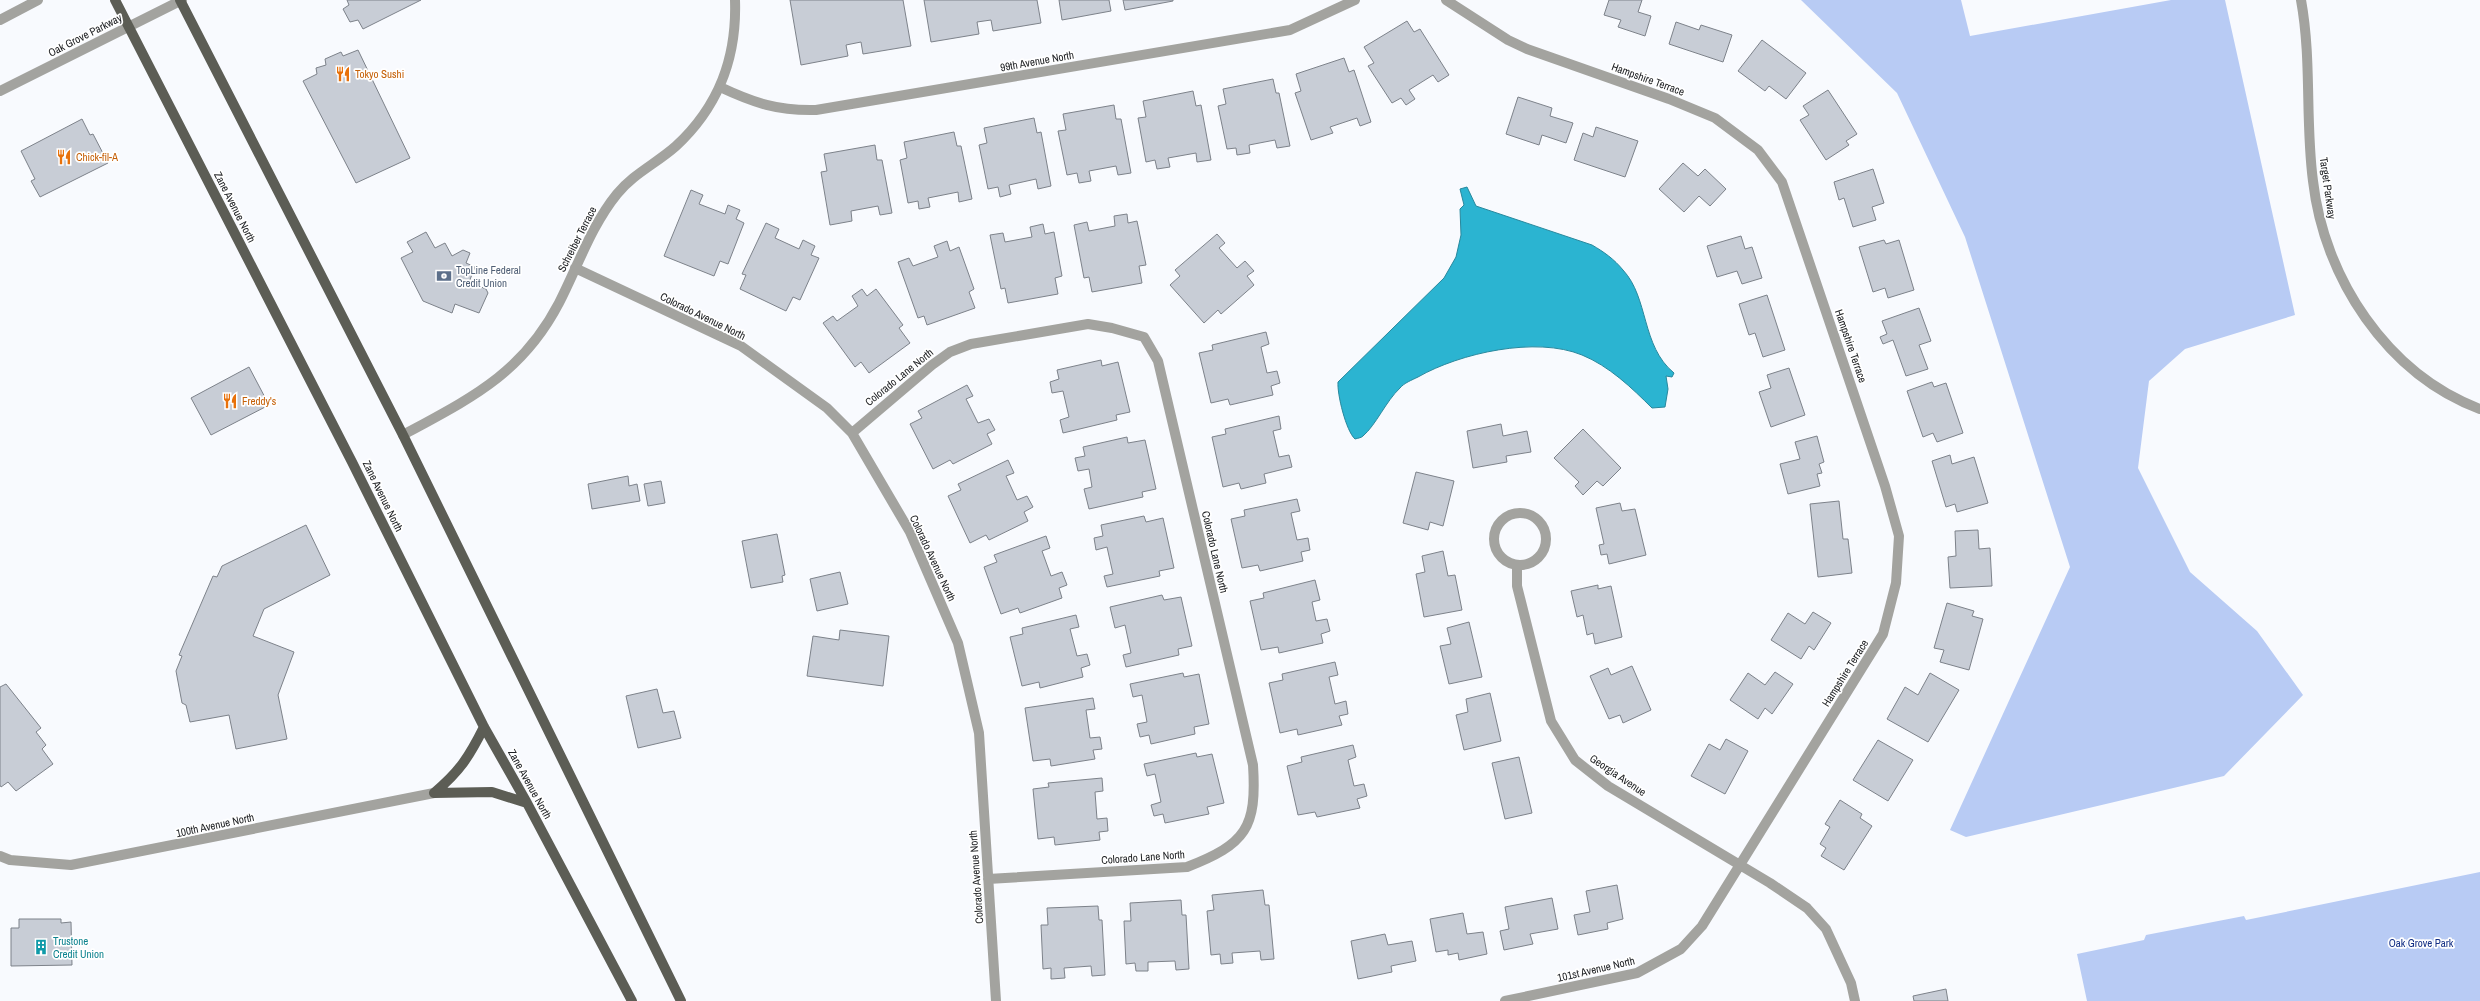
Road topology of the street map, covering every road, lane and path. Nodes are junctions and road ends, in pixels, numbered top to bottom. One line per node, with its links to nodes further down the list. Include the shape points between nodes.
1 (38, 0): 8 (street)
2 (115, 0): 9 (main road, Zane Avenue North)
3 (181, 0): 9 (street, Oak Grove Parkway); 15 (main road)
4 (735, 0): 10 (street, Schreiber Terrace, via 736,27 731,56)
5 (1355, 0): 10 (street, 99th Avenue North, via 1290,30 816,110 769,107)
6 (1446, 0): 21 (street, Hampshire Terrace, via 1527,49 1715,118 1758,150 1782,182 1886,486 1899,536 1896,583 1883,634)
7 (2301, 0): 13 (street, Target Parkway, via 2306,23 2309,67 2312,180 2317,211 2339,275 2364,317 2392,350 2444,391)
8 (0, 20)
9 (129, 26): 11 (street, Oak Grove Parkway); 17 (main road, Zane Avenue North, via 348,454)
10 (720, 87): 12 (street, Schreiber Terrace, via 709,107 689,132 618,192 601,215)
11 (0, 91)
12 (575, 268): 14 (street, Colorado Avenue North, via 741,346 827,408); 15 (street, Schreiber Terrace, via 543,330 516,364 473,396)
13 (2480, 409)
14 (852, 433): 22 (street, Colorado Avenue North, via 910,532 958,643 979,733); 22 (street, Colorado Lane North, via 932,365 950,352 971,344 1088,324 1144,337 1158,361 1253,764 1255,792 1251,816 1243,834 1235,843 1217,855 1187,867)
15 (403, 435): 25 (main road)
16 (1517, 565): 16 (street, via 1502,558 1494,544 1493,535 1504,518 1524,513 1533,516 1544,529 1545,547 1534,561); 21 (street, Georgia Avenue, via 1517,586 1551,721 1575,760 1608,786)
17 (484, 727): 18 (main road, via 468,759 452,778); 19 (main road, Zane Avenue North)
18 (434, 793): 19 (main road, via 492,792); 20 (street, 100th Avenue North, via 71,865 10,860)
19 (527, 803): 24 (main road, Zane Avenue North)
20 (0, 856)
21 (1741, 866): 23 (street, 101st Avenue North, via 1702,926 1681,949 1637,973); 28 (street, Georgia Avenue, via 1807,908 1826,929 1851,983)
22 (988, 879): 26 (street, Colorado Avenue North)
23 (1519, 1000): 27 (street, 101st Avenue North)
24 (632, 1001)
25 (681, 1001)
26 (996, 1001)
27 (1505, 1001)
28 (1855, 1001)

